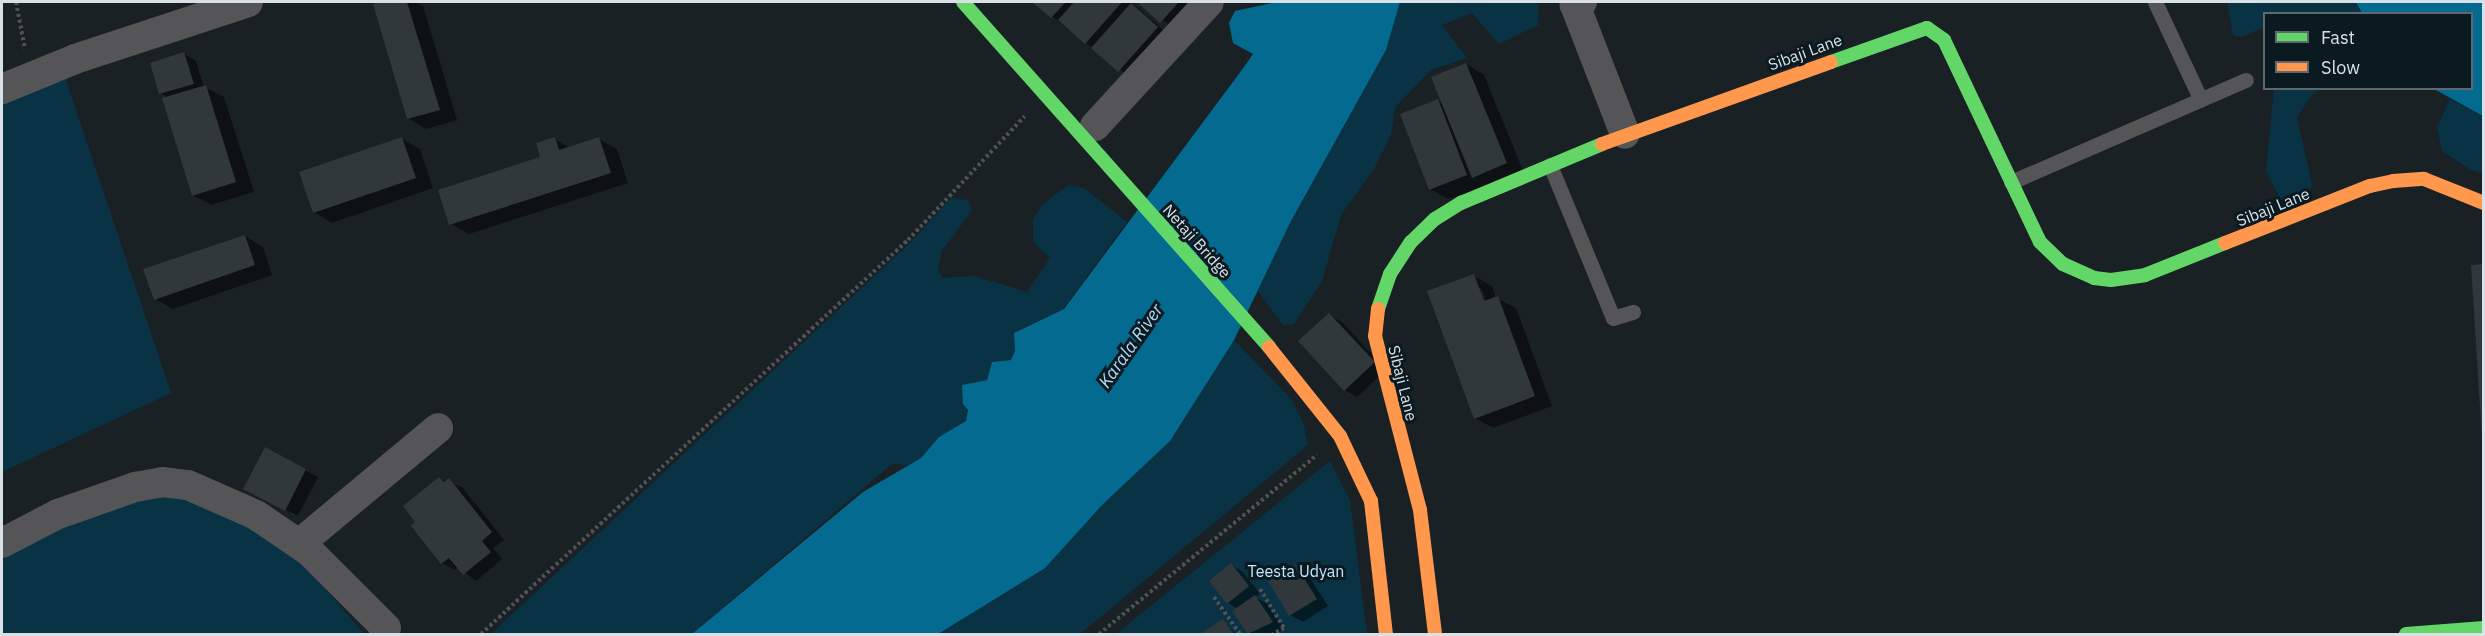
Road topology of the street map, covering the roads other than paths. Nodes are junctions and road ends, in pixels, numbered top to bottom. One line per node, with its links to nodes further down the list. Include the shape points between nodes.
1 (248, 2): 7 (street, via 67,62)
2 (963, 2): 8 (street, Netaji Bridge)
3 (1209, 2): 11 (street)
4 (1582, 2): 12 (street, via 1575,5)
5 (2155, 2): 9 (lane)
6 (2246, 80): 9 (lane)
7 (2, 88)
8 (1044, 95): 10 (street); 17 (street, Netaji Bridge)
9 (2200, 100): 14 (lane)
10 (1029, 112)
11 (1095, 126)
12 (1625, 134): 13 (street, Sibaji Lane); 14 (street, Sibaji Lane, via 1927,28 1944,40)
13 (1550, 165): 16 (lane, via 1613,318); 28 (street, Sibaji Lane, via 1461,202 1435,219 1411,242 1390,274 1379,303 1375,336 1420,510)
14 (2011, 182): 15 (street, Sibaji Lane, via 2032,228 2051,254 2078,272 2111,280 2145,275 2370,186 2393,181 2424,179)
15 (2484, 203)
16 (1634, 312)
17 (1270, 348): 19 (street); 20 (street, via 1318,392)
18 (438, 428): 23 (street)
19 (1340, 436): 21 (street); 27 (street, via 1371,501)
20 (1359, 439)
21 (1324, 449)
22 (2, 543): 23 (street, via 58,514 162,482 210,492 256,515)
23 (299, 544): 25 (street)
24 (2479, 613): 26 (street)
25 (386, 628)
26 (2481, 628): 29 (street)
27 (1386, 634)
28 (1435, 634)
29 (2406, 634)

